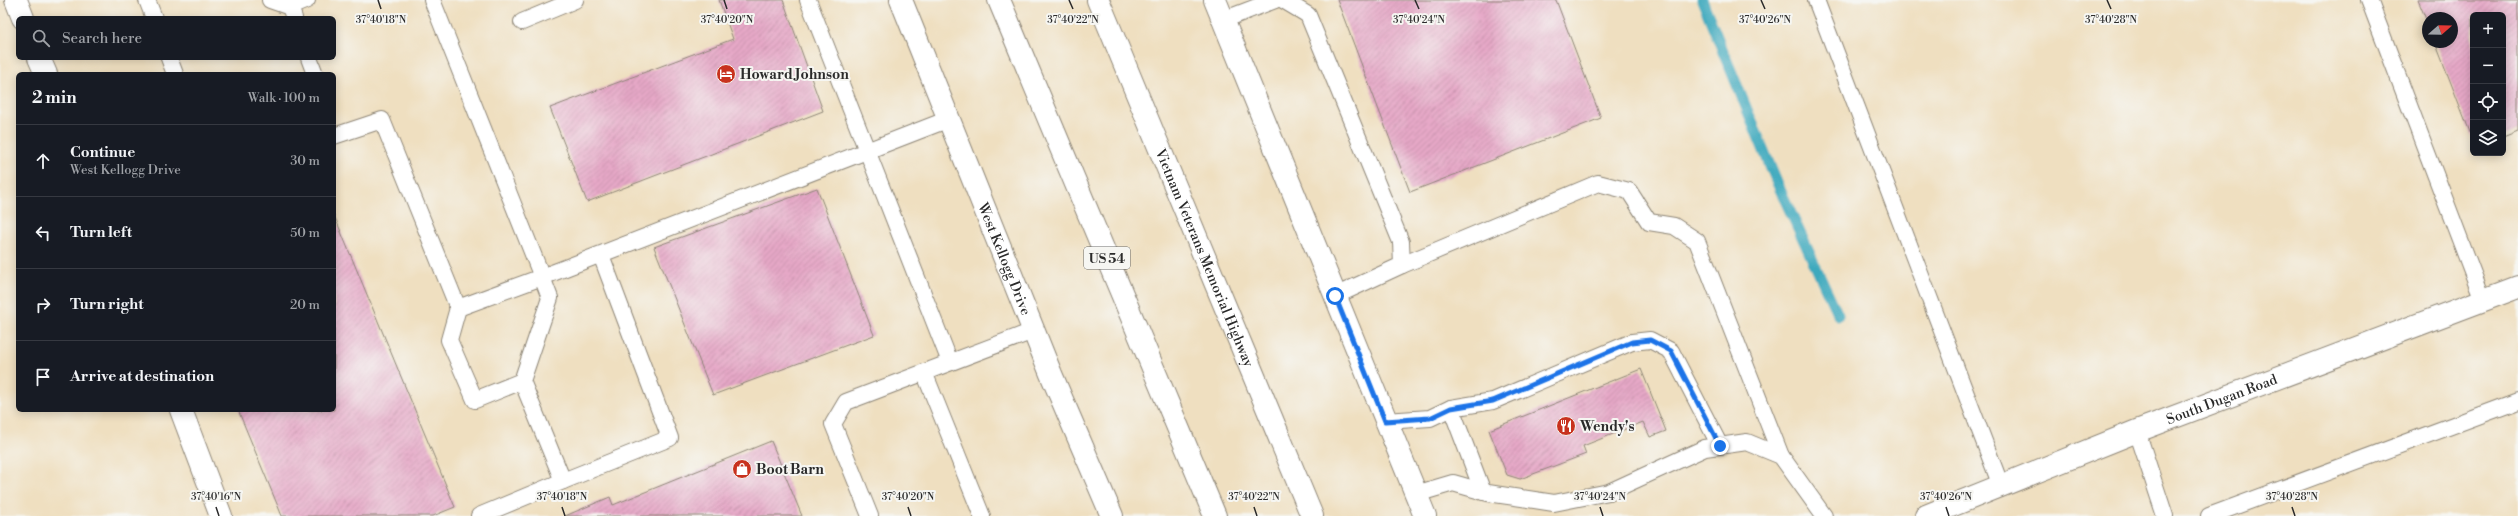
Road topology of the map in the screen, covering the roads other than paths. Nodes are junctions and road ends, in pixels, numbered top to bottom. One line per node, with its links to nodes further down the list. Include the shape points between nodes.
1 (16, 0): 17 (main road)
2 (147, 0): 18 (lane)
3 (270, 0): 16 (lane)
4 (307, 0): 16 (lane)
5 (432, 0): 32 (lane)
6 (575, 0): 20 (lane)
7 (808, 0): 29 (lane)
8 (901, 0): 27 (main road, West Kellogg Drive)
9 (999, 0): 57 (main road, US 54)
10 (1098, 0): 58 (main road, Vietnam Veterans Memorial Highway)
11 (1215, 0): 19 (main road)
12 (1275, 0): 19 (lane)
13 (1283, 0): 31 (lane, via 1308,15 1401,242)
14 (1816, 0): 49 (lane)
15 (2369, 0): 35 (lane)
16 (292, 12)
17 (22, 16)
18 (153, 16)
19 (1223, 20): 34 (main road)
20 (522, 22)
21 (40, 60): 24 (main road)
22 (170, 60): 25 (lane)
23 (310, 60): 26 (lane)
24 (45, 72)
25 (174, 72)
26 (314, 72)
27 (949, 119): 29 (lane); 37 (main road, West Kellogg Drive)
28 (336, 132): 36 (lane, via 382,120)
29 (868, 151): 30 (lane); 38 (lane)
30 (608, 252): 32 (lane); 48 (lane, via 670,438)
31 (1402, 265): 34 (lane); 47 (lane, via 1598,183 1628,191 1649,222 1674,226 1697,241)
32 (542, 277): 36 (lane); 40 (lane, via 550,298)
33 (2518, 287): 35 (main road, South Dugan Road)
34 (1335, 296): 44 (main road)
35 (2483, 300): 45 (main road, South Dugan Road)
36 (458, 308): 40 (lane, via 449,340 475,400)
37 (1033, 330): 38 (lane); 56 (main road, West Kellogg Drive)
38 (950, 362): 39 (lane)
39 (924, 372): 54 (lane, via 846,402 834,424); 55 (lane)
40 (522, 381): 48 (lane)
41 (2518, 401): 62 (lane)
42 (1451, 408): 44 (lane, via 1430,418); 46 (lane, via 1493,401 1632,342 1650,340 1671,351); 50 (lane)
43 (182, 412): 52 (main road)
44 (1385, 421): 51 (main road)
45 (2137, 431): 49 (main road, South Dugan Road); 61 (lane)
46 (1720, 446): 47 (lane, via 1747,442); 50 (lane, via 1705,448 1609,492 1554,503)
47 (1780, 456): 59 (lane)
48 (564, 481): 53 (lane)
49 (2001, 486): 60 (main road, South Dugan Road)
50 (1483, 492): 51 (lane, via 1453,483)
51 (1420, 508)
52 (221, 516)
53 (479, 516)
54 (870, 516)
55 (982, 516)
56 (1112, 516)
57 (1215, 516)
58 (1312, 516)
59 (1824, 516)
60 (1926, 516)
61 (2165, 516)
62 (2209, 516)

